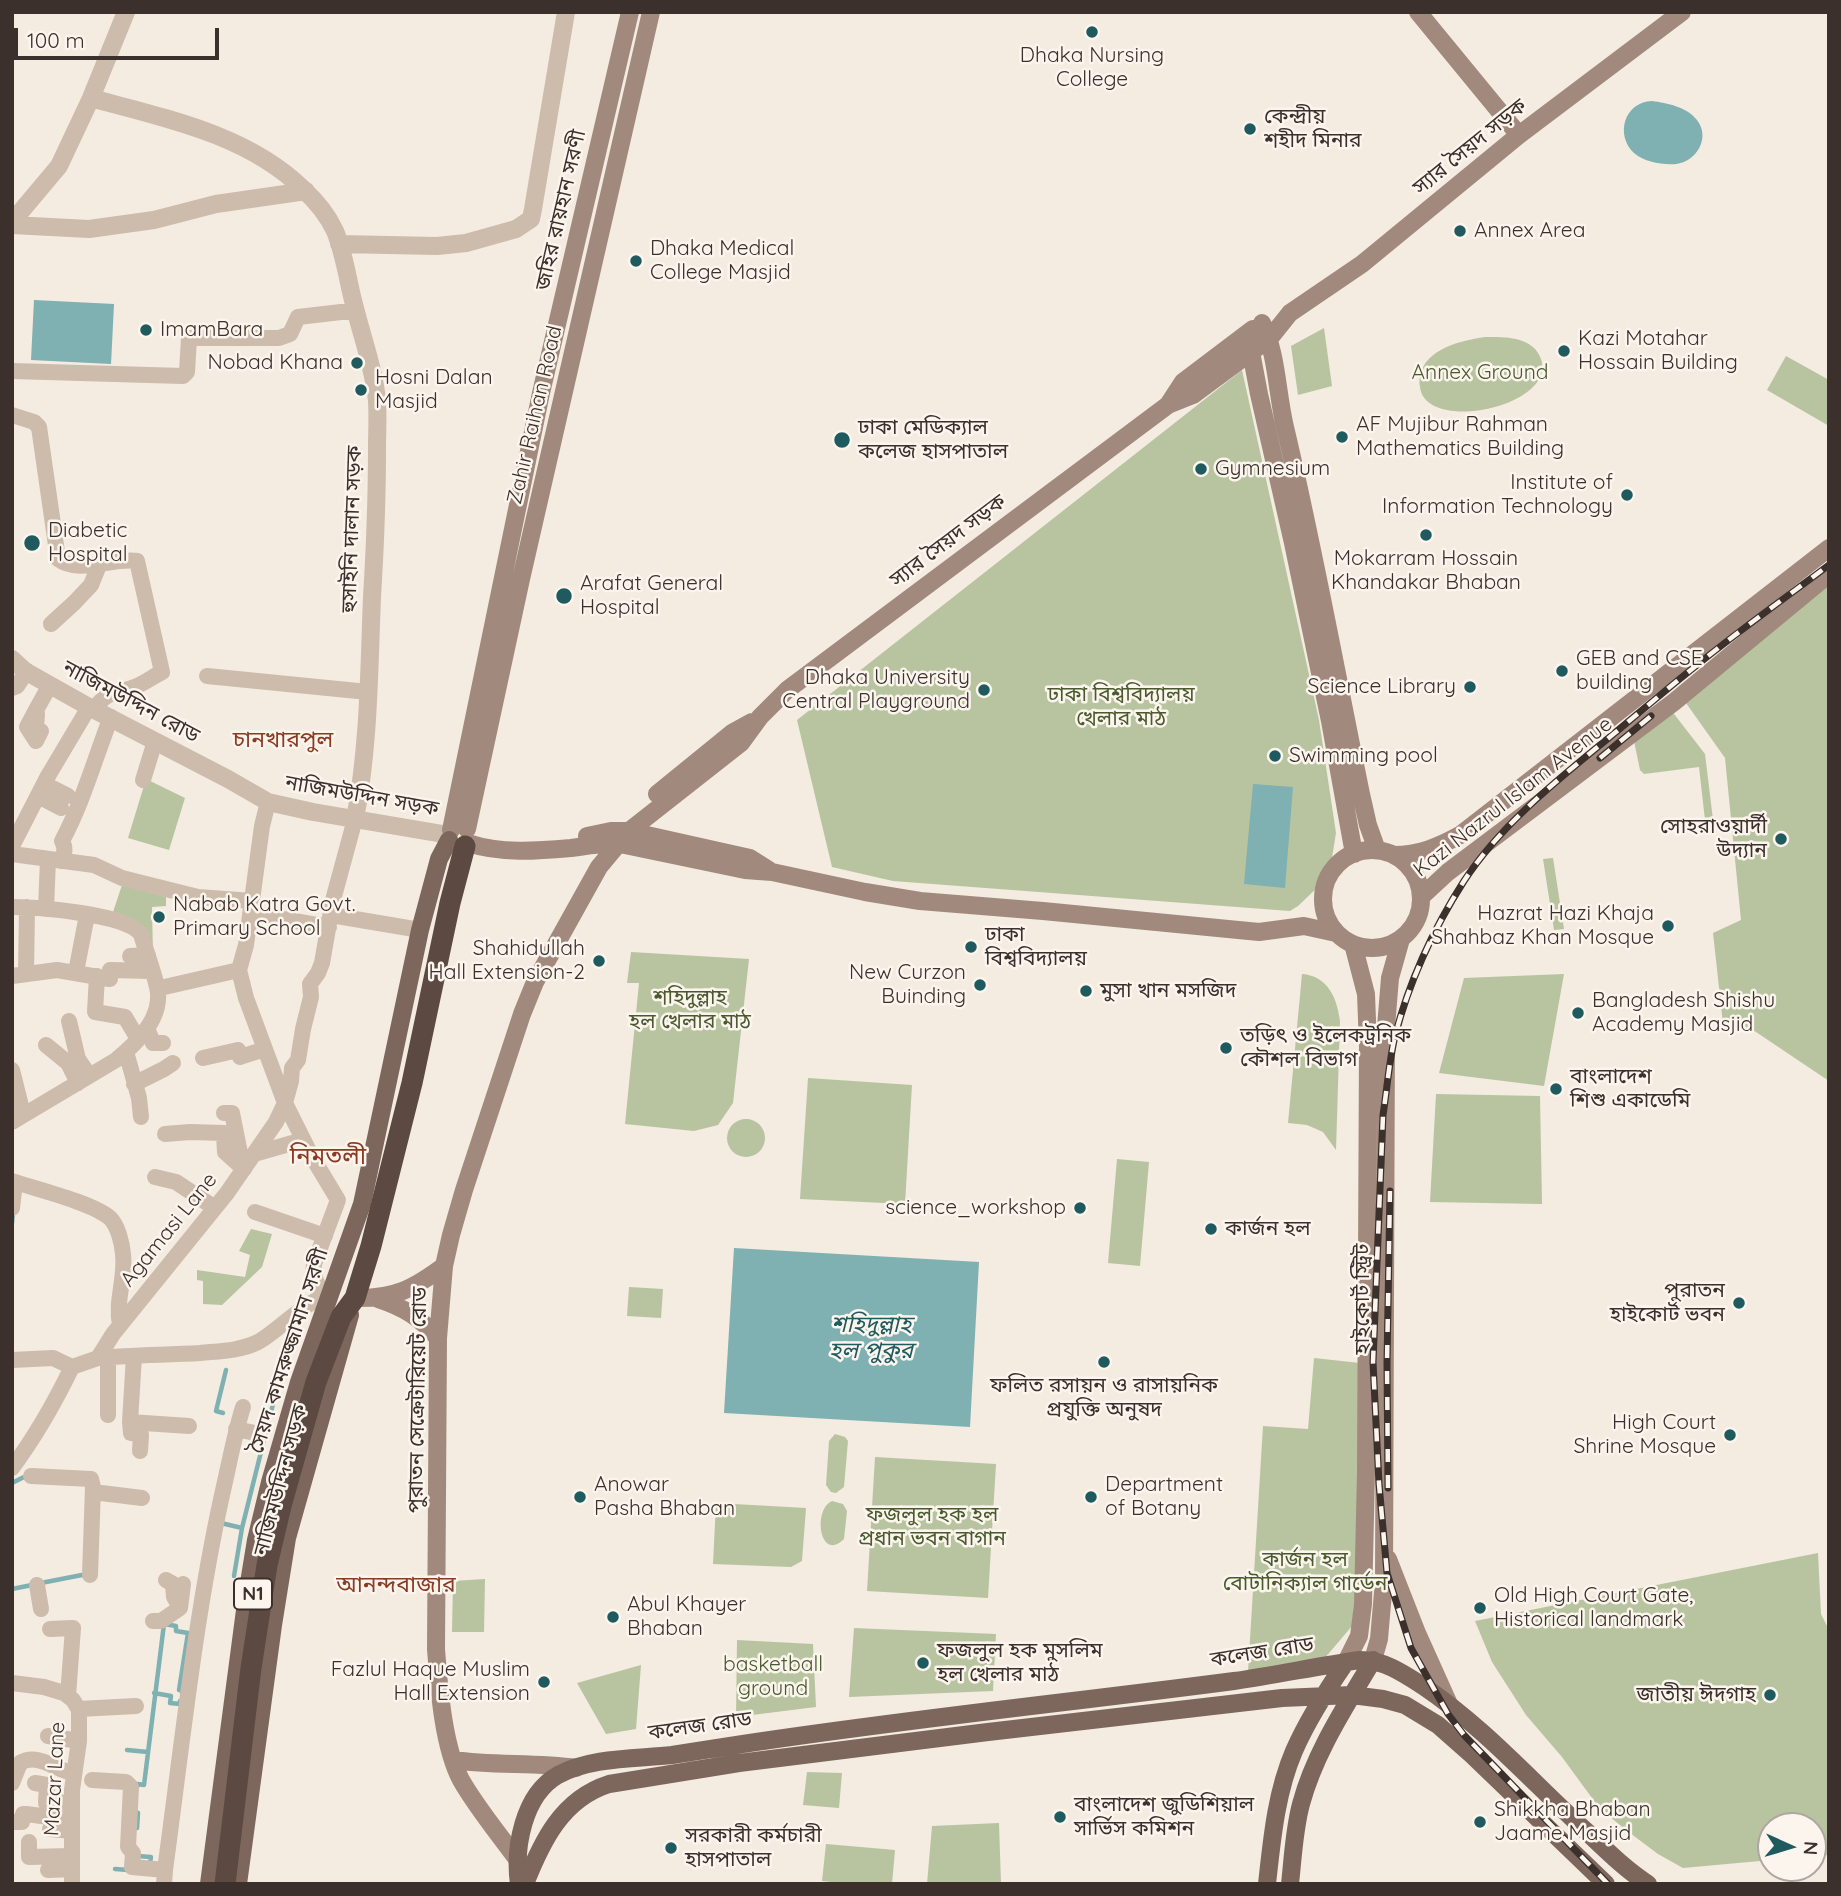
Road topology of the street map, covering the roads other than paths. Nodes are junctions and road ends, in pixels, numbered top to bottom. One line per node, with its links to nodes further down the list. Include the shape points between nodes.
1 (125, 12): 7 (street)
2 (566, 12): 11 (street, via 531,219 516,229 466,243)
3 (630, 12): 37 (main road, জহির রায়হান সরণী, via 541,393)
4 (650, 12): 37 (main road, Zahir Raihan Road)
5 (1682, 12): 8 (main road, স্যার সৈয়দ সড়ক)
6 (1421, 14): 8 (main road)
7 (91, 98): 9 (street, হুসাইনি দালান সড়ক, via 227,139 282,169); 10 (street, via 59,166)
8 (1519, 135): 13 (main road, স্যার সৈয়দ সড়ক, via 1362,264)
9 (306, 191): 10 (street, via 89,229); 11 (street, হুসাইনি দালান সড়ক)
10 (12, 223)
11 (339, 244): 12 (street, হুসাইনি দালান সড়ক)
12 (356, 313): 15 (street, via 298,317 290,334 279,338 189,338 183,376); 26 (street, হুসাইনি দালান সড়ক, via 377,403)
13 (1266, 331): 14 (main road, স্যার সৈয়দ সড়ক); 39 (main road, via 1361,794 1368,824)
14 (1248, 344): 36 (main road, স্যার সৈয়দ সড়ক, via 1194,395 1168,405 787,690 741,743); 41 (main road, via 1330,721)
15 (12, 371)
16 (12, 415): 18 (street, via 34,422 41,433 58,559 77,567)
17 (1829, 548): 39 (main road, Kazi Nazrul Islam Avenue, via 1460,835 1423,852)
18 (100, 563): 20 (street, via 91,585); 27 (street, via 137,561 162,672 135,687 112,692)
19 (1829, 574): 43 (main road, Kazi Nazrul Islam Avenue, via 1674,702)
20 (51, 624)
21 (12, 659): 22 (street, নাজিমউদ্দিন রোড)
22 (27, 671): 24 (street, নাজিমউদ্দিন রোড); 25 (street)
23 (207, 676): 26 (street)
24 (50, 685): 27 (street, নাজিমউদ্দিন রোড); 28 (street)
25 (12, 688)
26 (368, 692): 35 (street, হুসাইনি দালান সড়ক, via 363,779)
27 (91, 708): 29 (street, নাজিমউদ্দিন রোড); 32 (street)
28 (36, 710)
29 (111, 717): 30 (street, নাজিমউদ্দিন রোড); 42 (street, via 62,841 64,855)
30 (155, 741): 31 (street); 34 (street, নাজিমউদ্দিন রোড)
31 (143, 780)
32 (41, 790): 33 (street); 38 (street)
33 (65, 802)
34 (268, 802): 35 (street, নাজিমউদ্দিন সড়ক); 46 (street)
35 (355, 819): 37 (street, নাজিমউদ্দিন সড়ক); 49 (street, Agamasi Lane)
36 (616, 837): 37 (main road, via 518,843); 50 (main road, via 745,870 920,901 1259,932); 88 (main road, পুরাতন সেক্রেটারিয়েট রোড, via 526,1003 464,1190)
37 (459, 838): 51 (main road, সৈয়দ কামরুজ্জামান সরণী, via 439,859); 90 (highway, via 354,1266)
38 (12, 846)
39 (1385, 853): 41 (main road); 43 (main road, via 1408,865)
40 (12, 854): 42 (street)
41 (1354, 854): 44 (main road, via 1334,869 1327,881)
42 (55, 860): 46 (street, via 94,865 122,878); 47 (street)
43 (1421, 897): 53 (main road, via 1419,913)
44 (1324, 906): 50 (main road); 52 (main road)
45 (20, 907): 47 (street); 59 (street)
46 (252, 907): 49 (street); 57 (street)
47 (46, 909): 48 (street)
48 (87, 915): 56 (street, via 137,928); 58 (street)
49 (330, 921): 51 (street); 73 (street, Agamasi Lane, via 322,963 310,984 299,1060 292,1068)
50 (1304, 926): 52 (main road)
51 (421, 930): 83 (main road, সৈয়দ কামরুজ্জামান সরণী)
52 (1336, 933): 54 (main road)
53 (1401, 939): 54 (main road, via 1370,948); 106 (main road, হাইকোর্ট স্ট্রিট, via 1390,978 1386,1027)
54 (1353, 944): 117 (main road, হাইকোর্ট স্ট্রিট, via 1366,994 1368,1046 1366,1472 1363,1604 1356,1644)
55 (130, 956): 56 (street)
56 (150, 963): 60 (street, via 110,970 110,979); 61 (street)
57 (239, 970): 61 (street); 66 (street)
58 (76, 972): 59 (street); 60 (street)
59 (19, 974)
60 (97, 976): 63 (street, via 94,1012 132,1016)
61 (158, 987): 63 (street, via 155,1016)
62 (69, 1021): 71 (street)
63 (143, 1033): 64 (street, via 153,1043); 67 (street)
64 (163, 1043)
65 (46, 1045): 71 (street)
66 (265, 1049): 68 (street, via 240,1057 238,1050); 73 (street)
67 (126, 1052): 71 (street); 72 (street)
68 (202, 1058)
69 (173, 1063): 72 (street)
70 (12, 1070): 76 (street)
71 (83, 1079): 76 (street)
72 (134, 1083): 75 (street)
73 (285, 1103): 78 (street); 79 (street, Agamasi Lane)
74 (224, 1113): 79 (street, via 232,1114 240,1153)
75 (141, 1117)
76 (17, 1118)
77 (165, 1134): 79 (street, via 224,1133 225,1152)
78 (303, 1140): 79 (street); 82 (street)
79 (248, 1163): 85 (street, Agamasi Lane)
80 (155, 1177): 85 (street, via 176,1182)
81 (14, 1182): 84 (street); 91 (street, via 100,1212 117,1227 123,1254)
82 (339, 1199): 83 (street); 87 (street)
83 (362, 1204): 90 (main road, সৈয়দ কামরুজ্জামান সরণী)
84 (12, 1208)
85 (215, 1208): 91 (street, Agamasi Lane)
86 (255, 1212): 87 (street)
87 (324, 1236): 90 (street, via 313,1271 316,1282)
88 (444, 1266): 89 (main road, via 411,1288); 92 (main road, পুরাতন সেক্রেটারিয়েট রোড)
89 (377, 1299): 90 (main road); 92 (main road, via 409,1311)
90 (338, 1302): 93 (street, via 296,1313 277,1331 248,1346); 141 (main road, সৈয়দ কামরুজ্জামান সরণী, via 285,1430 256,1540); 142 (highway, N1, via 310,1376 258,1567); 143 (highway, N1, via 267,1565); 144 (main road, নাজিমউদ্দিন সড়ক, via 287,1538)
91 (120, 1325): 94 (street, Agamasi Lane)
92 (438, 1338): 126 (main road, পুরাতন সেক্রেটারিয়েট রোড, via 436,1649)
93 (134, 1356): 94 (street); 99 (street, via 132,1438)
94 (103, 1358): 96 (street); 98 (street)
95 (12, 1360): 96 (street, via 53,1358)
96 (72, 1367): 102 (street)
97 (243, 1407): 100 (street)
98 (108, 1415)
99 (189, 1426)
100 (236, 1429): 101 (street); 113 (street)
101 (255, 1433)
102 (12, 1468)
103 (32, 1476): 104 (street, via 91,1479)
104 (93, 1492): 105 (street); 107 (street)
105 (142, 1497)
106 (1384, 1549): 116 (main road, হাইকোর্ট স্ট্রিট, via 1380,1639); 121 (main road)
107 (90, 1575)
108 (166, 1580): 111 (street, via 173,1584)
109 (183, 1584): 111 (street)
110 (37, 1585): 112 (street)
111 (180, 1608): 113 (street); 114 (street)
112 (40, 1609)
113 (200, 1610): 140 (street)
114 (153, 1621)
115 (50, 1629): 122 (street, via 73,1628)
116 (1373, 1660): 117 (main road, কলেজ রোড); 119 (main road); 121 (main road, via 1402,1672)
117 (1346, 1662): 120 (main road); 127 (main road, কলেজ রোড)
118 (19, 1689): 122 (street, Mazar Lane, via 44,1694 53,1689)
119 (1352, 1695): 120 (main road, কলেজ রোড); 148 (main road, via 1307,1784 1296,1825); 149 (main road, কলেজ রোড, via 1405,1705 1438,1725)
120 (1323, 1696): 146 (main road, কলেজ রোড, via 988,1731 609,1784 583,1795 559,1818 541,1845); 147 (main road, via 1285,1777)
121 (1448, 1702): 150 (main road, via 1612,1856)
122 (74, 1703): 123 (street); 125 (street, Mazar Lane)
123 (136, 1706)
124 (48, 1736): 125 (street)
125 (79, 1741): 128 (street, Mazar Lane)
126 (453, 1760): 127 (main road); 137 (main road, পুরাতন সেক্রেটারিয়েট রোড, via 478,1807)
127 (576, 1768): 137 (main road, কলেজ রোড, via 548,1783 534,1802 520,1833)
128 (74, 1773): 130 (street, via 27,1760 20,1763); 132 (street, Mazar Lane)
129 (92, 1780): 140 (street, via 126,1782 131,1787 128,1847 133,1853 132,1867)
130 (12, 1783)
131 (35, 1783): 132 (street, via 47,1785 46,1803)
132 (72, 1802): 134 (street, Mazar Lane)
133 (12, 1822): 134 (street, via 22,1822 26,1814)
134 (72, 1825): 135 (street); 139 (street, Mazar Lane)
135 (50, 1829)
136 (29, 1842): 139 (street, via 29,1857)
137 (517, 1859): 145 (main road, কলেজ রোড)
138 (48, 1870): 139 (street)
139 (72, 1870)
140 (164, 1877)
141 (209, 1884)
142 (217, 1884)
143 (225, 1884)
144 (238, 1884)
145 (519, 1884)
146 (525, 1884)
147 (1267, 1884)
148 (1290, 1884)
149 (1606, 1884)
150 (1648, 1884)

